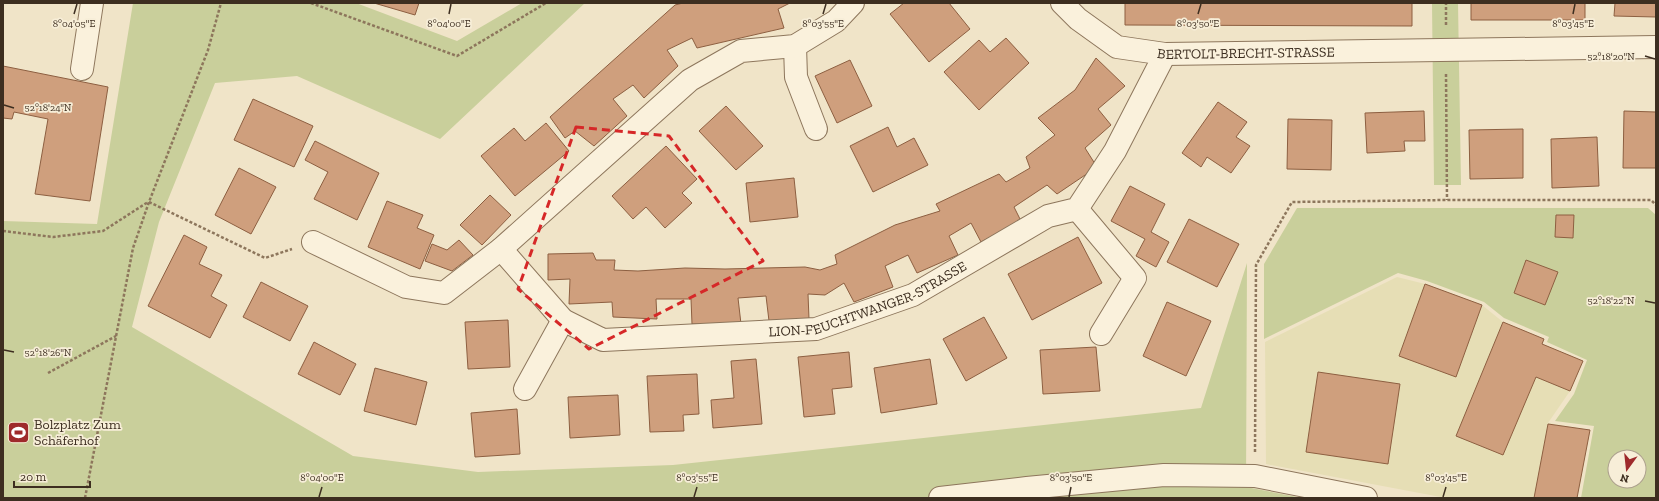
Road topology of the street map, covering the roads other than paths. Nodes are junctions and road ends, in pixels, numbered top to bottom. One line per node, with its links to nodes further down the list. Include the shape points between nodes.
1 (92, 3): 7 (street)
2 (853, 3): 4 (street, via 836,21)
3 (1062, 3): 6 (street, BERTOLT-BRECHT-STRASSE, via 1078,19 1117,47)
4 (795, 46): 8 (street, via 796,77); 11 (street, via 741,51 690,80)
5 (1656, 47): 6 (street, BERTOLT-BRECHT-STRASSE)
6 (1165, 54): 9 (street, via 1115,151)
7 (82, 69)
8 (816, 128)
9 (1077, 209): 12 (street, LION-FEUCHTWANGER-STRASSE, via 1048,216 913,295 816,329 603,340); 13 (street, via 1135,278)
10 (313, 242): 11 (street, via 406,287 444,293)
11 (501, 249): 12 (street, LION-FEUCHTWANGER-STRASSE)
12 (563, 320): 14 (street)
13 (1101, 334)
14 (525, 389)
15 (940, 498): 16 (street, via 1164,475 1255,476)
16 (1366, 498)

